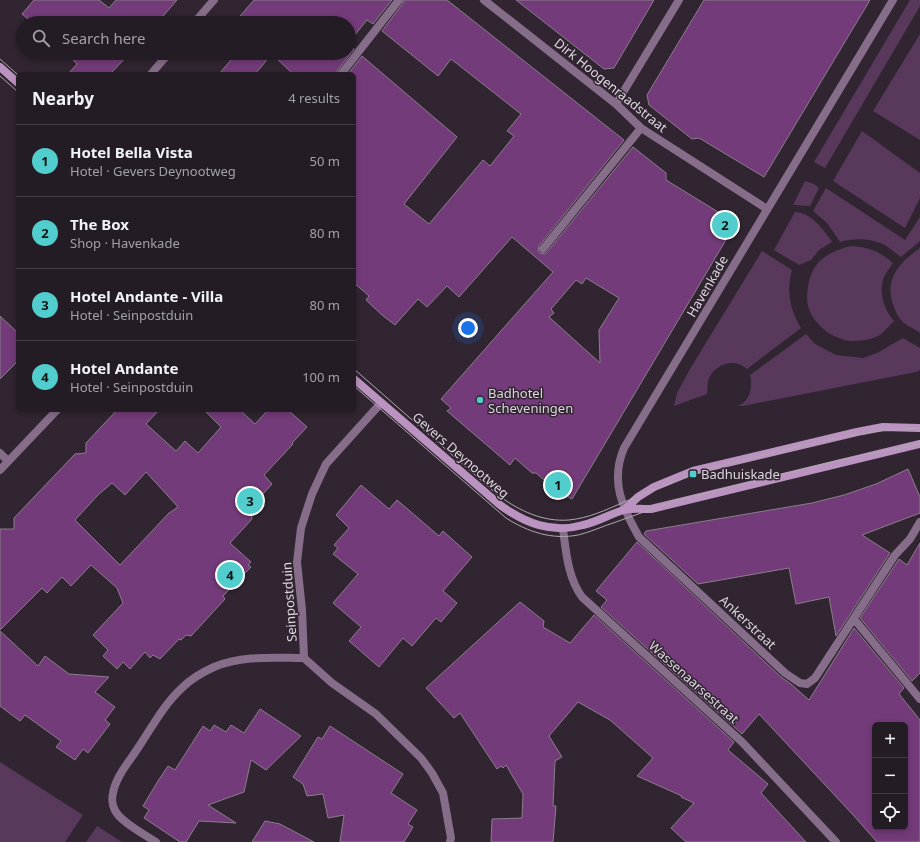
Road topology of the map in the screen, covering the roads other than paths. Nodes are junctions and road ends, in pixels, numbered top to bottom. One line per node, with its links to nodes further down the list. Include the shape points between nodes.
1 (214, 0): 6 (street)
2 (399, 0): 7 (street)
3 (485, 0): 14 (street, Dirk Hoogenraadstraat)
4 (679, 0): 14 (street)
5 (893, 0): 16 (street, Havenkade)
6 (200, 16)
7 (356, 55)
8 (163, 60): 11 (street)
9 (352, 60): 12 (street)
10 (0, 67): 13 (main road)
11 (153, 72)
12 (343, 72)
13 (16, 81)
14 (616, 104): 15 (street, Dirk Hoogenraadstraat)
15 (641, 128): 16 (street, Dirk Hoogenraadstraat); 17 (street)
16 (767, 209): 26 (street, Havenkade, via 624,448 617,482)
17 (544, 249)
18 (356, 381): 19 (main road, Gevers Deynootweg)
19 (381, 403): 28 (main road, Gevers Deynootweg, via 514,515 539,526); 30 (street, Seinpostduin, via 326,464 312,494 301,528 297,562)
20 (55, 412): 24 (street)
21 (920, 428): 26 (main road, via 883,428 857,432 693,471 654,487)
22 (920, 444): 26 (main road, via 651,509)
23 (0, 453): 24 (street)
24 (8, 461): 25 (street)
25 (0, 470)
26 (624, 510): 28 (main road, via 584,525); 29 (street, Ankerstraat, via 639,537 785,673 800,683 807,684 815,678)
27 (920, 522): 29 (street, Ankerstraat, via 910,539 895,554)
28 (563, 529): 34 (street, Wassenaarsestraat, via 572,581 582,597 742,742)
29 (854, 619): 31 (street)
30 (304, 658): 32 (street, Seinpostduin, via 248,659 225,663 197,676 175,694 119,777 112,794 117,815); 33 (street, Seinpostduin, via 332,683 376,714 421,758 443,793)
31 (920, 699)
32 (156, 842)
33 (450, 842)
34 (836, 842)

